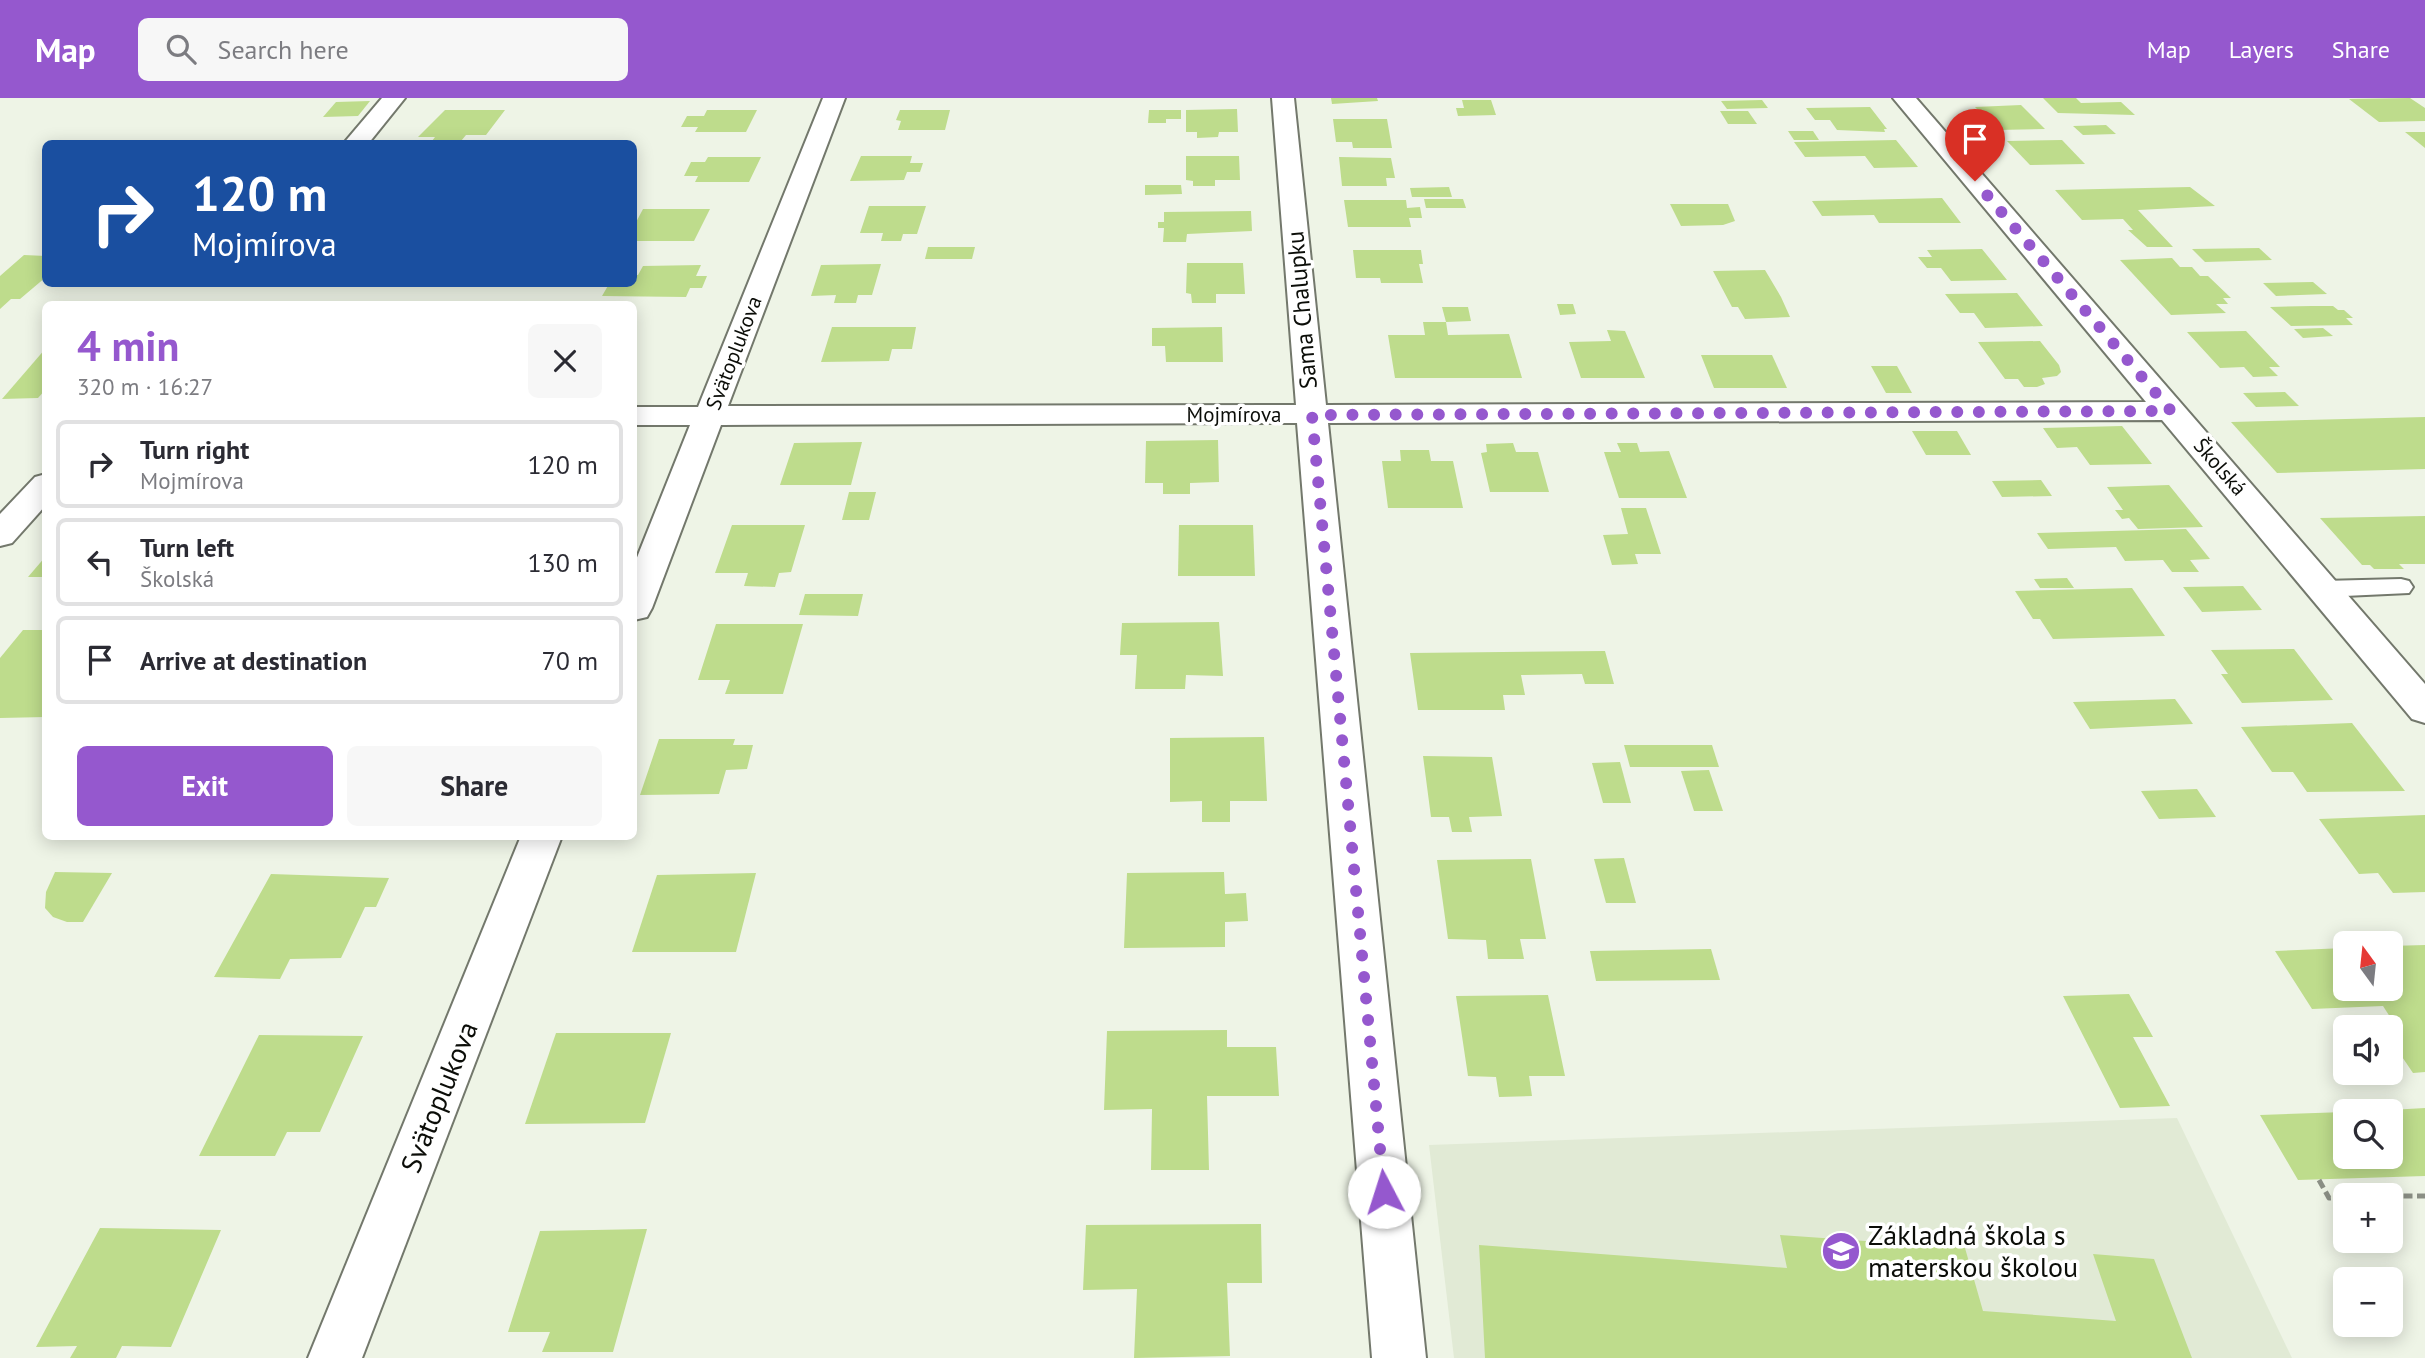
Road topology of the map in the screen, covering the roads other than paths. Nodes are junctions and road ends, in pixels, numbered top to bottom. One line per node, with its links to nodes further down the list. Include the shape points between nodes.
1 (394, 98): 5 (street)
2 (834, 98): 9 (street, Svätoplukova)
3 (1283, 98): 7 (street, Sama Chalupku)
4 (1904, 98): 6 (street, Školská)
5 (358, 140)
6 (2171, 411): 7 (street, Mojmírova); 13 (street, Školská)
7 (1312, 415): 9 (street, Mojmírova); 18 (street, Sama Chalupku)
8 (637, 416): 9 (street, Mojmírova)
9 (710, 416): 14 (street, Svätoplukova)
10 (42, 488): 11 (street)
11 (0, 535)
12 (2401, 587): 13 (lane)
13 (2323, 589): 15 (street, Školská)
14 (637, 600)
15 (2425, 709)
16 (540, 840): 17 (street, Svätoplukova)
17 (335, 1358)
18 (1399, 1358)

